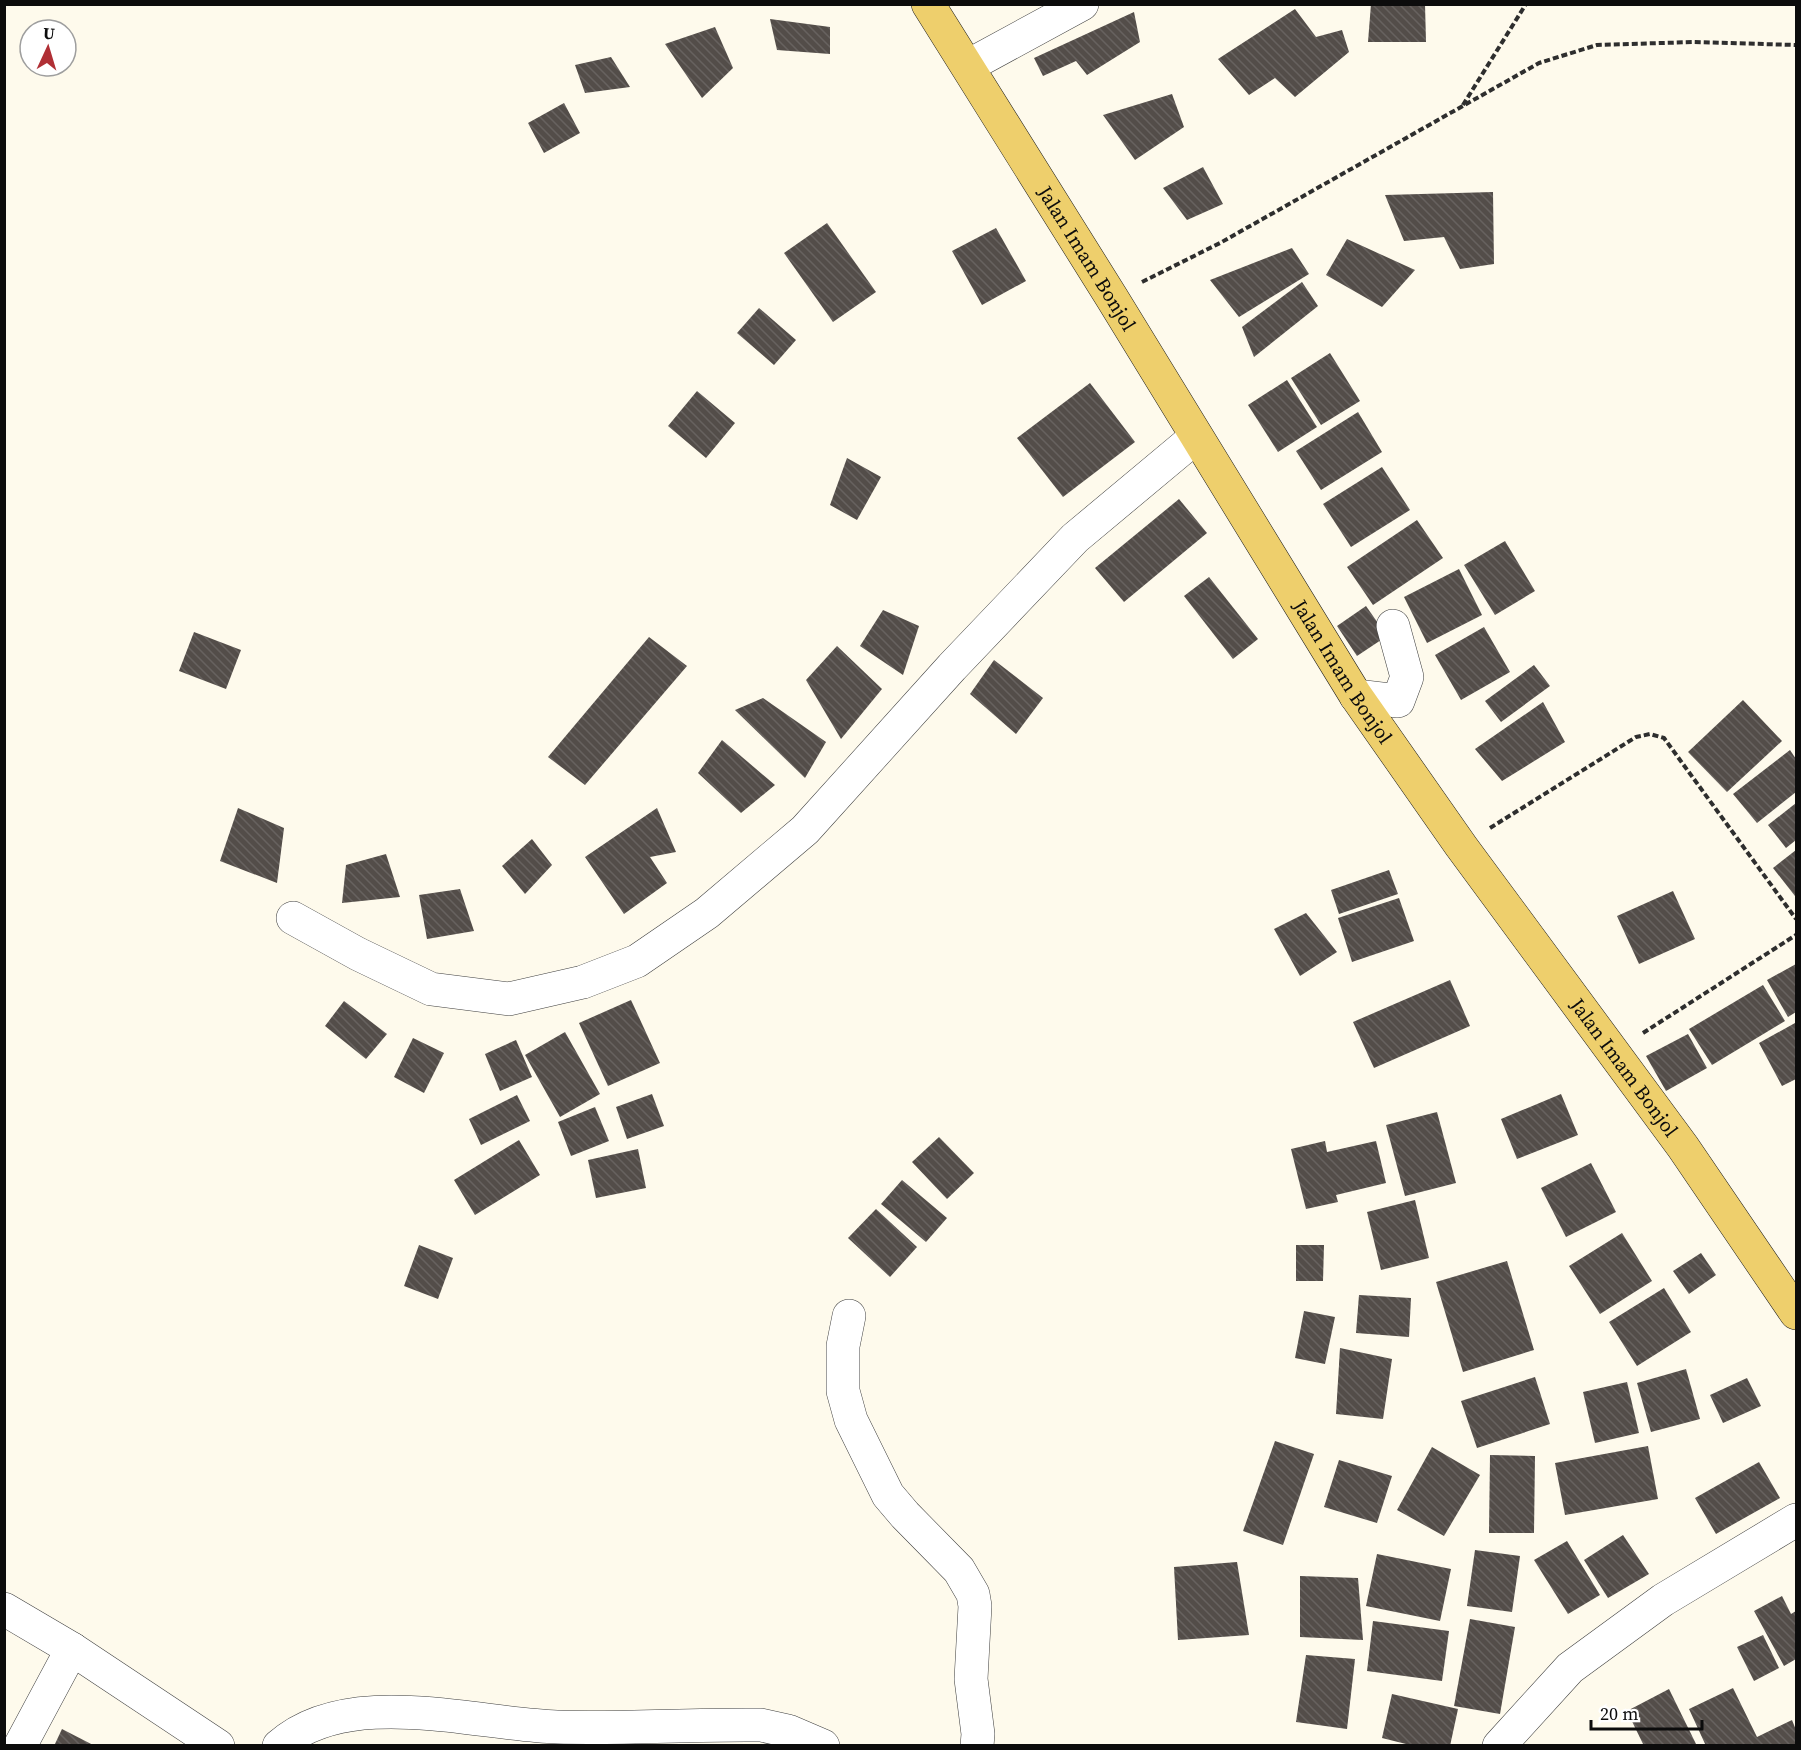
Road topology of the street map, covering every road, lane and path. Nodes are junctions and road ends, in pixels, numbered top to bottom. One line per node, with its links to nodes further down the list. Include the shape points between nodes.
1 (928, 4): 5 (main road, Jalan Imam Bonjol)
2 (1082, 4): 5 (street)
3 (1526, 4): 6 (path)
4 (1797, 45): 6 (path, via 1597,45 1539,63)
5 (968, 66): 7 (main road, Jalan Imam Bonjol)
6 (1463, 105): 7 (path, via 1220,243)
7 (1112, 298): 8 (main road, Jalan Imam Bonjol)
8 (1196, 437): 10 (main road, Jalan Imam Bonjol); 12 (street, via 1075,538 805,830 706,913 637,961 583,982 509,999 431,989)
9 (1394, 626): 10 (street, via 1407,677 1398,701)
10 (1356, 696): 11 (main road, Jalan Imam Bonjol)
11 (1461, 846): 13 (path, via 1636,737 1650,734 1664,738); 15 (main road, Jalan Imam Bonjol)
12 (293, 918)
13 (1797, 919)
14 (1797, 935): 15 (path)
15 (1613, 1052): 16 (main road, Jalan Imam Bonjol)
16 (1797, 1313)
17 (849, 1316): 25 (street, via 843,1346 843,1391 851,1420 888,1495 959,1570 974,1594 971,1680)
18 (1797, 1520): 26 (street, via 1663,1600 1570,1668)
19 (4, 1610): 20 (street)
20 (72, 1649): 21 (street); 22 (street)
21 (20, 1746)
22 (218, 1746)
23 (279, 1746): 24 (street, via 317,1722 386,1711 556,1727 761,1725)
24 (823, 1746)
25 (977, 1746)
26 (1500, 1746)

